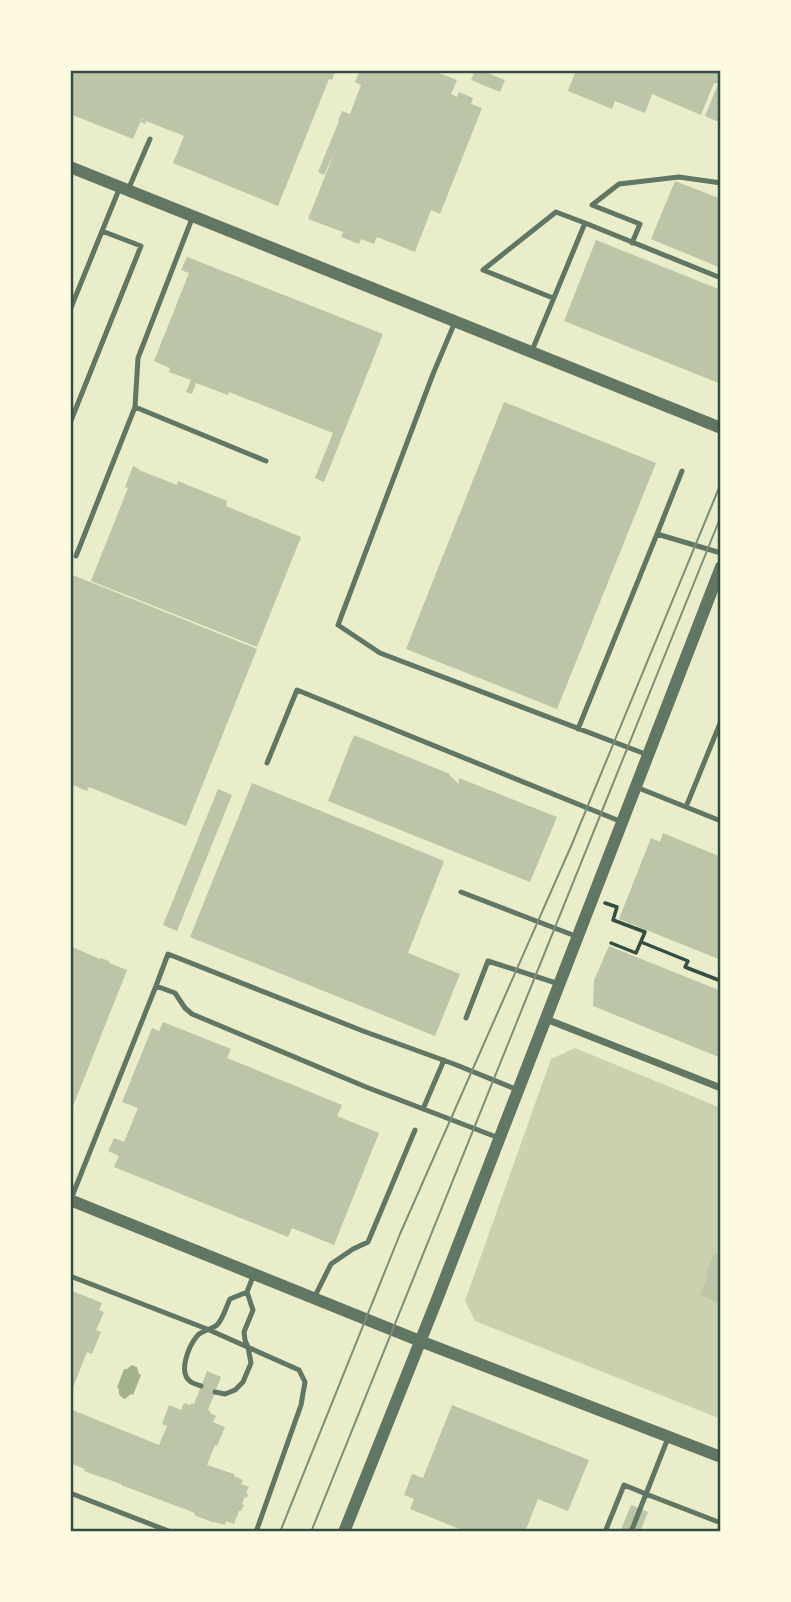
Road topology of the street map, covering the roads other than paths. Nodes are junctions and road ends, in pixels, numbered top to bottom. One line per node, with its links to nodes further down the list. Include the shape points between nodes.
1 (150, 139): 4 (lane)
2 (71, 170): 4 (street)
3 (721, 183): 8 (lane, via 679,177 619,184 592,205 640,224)
4 (124, 189): 5 (street); 7 (lane)
5 (193, 216): 12 (street); 14 (lane, via 138,358)
6 (585, 223): 8 (lane); 10 (lane); 10 (lane, via 556,212 483,270)
7 (102, 231): 11 (lane); 15 (lane, via 141,246)
8 (632, 243): 9 (lane)
9 (721, 278)
10 (554, 298): 13 (lane)
11 (70, 310)
12 (455, 322): 13 (street); 24 (lane, via 338,625 380,653)
13 (531, 353): 16 (street)
14 (135, 407): 17 (lane); 21 (lane)
15 (70, 423)
16 (721, 428)
17 (266, 461)
18 (682, 471): 19 (lane)
19 (657, 534): 20 (lane); 24 (lane)
20 (721, 553)
21 (76, 556)
22 (721, 567): 25 (street)
23 (721, 721): 28 (lane)
24 (578, 729): 25 (lane)
25 (648, 755): 27 (street)
26 (267, 763): 30 (lane, via 297,690)
27 (636, 787): 28 (lane); 30 (street)
28 (686, 807): 29 (lane)
29 (721, 821)
30 (622, 822): 32 (street)
31 (461, 892): 32 (lane)
32 (578, 937): 33 (street)
33 (559, 984): 35 (lane, via 488,961); 36 (street)
34 (156, 986): 37 (lane, via 168,954); 40 (lane, via 174,993 192,1014); 43 (lane)
35 (466, 1018)
36 (546, 1019): 38 (street); 39 (street)
37 (444, 1060): 39 (lane); 40 (lane)
38 (721, 1088)
39 (518, 1090): 42 (street)
40 (423, 1109): 42 (lane)
41 (415, 1130): 47 (lane, via 368,1242 331,1264)
42 (499, 1138): 49 (street)
43 (71, 1200): 44 (street)
44 (254, 1274): 46 (lane); 47 (street)
45 (70, 1276): 48 (lane)
46 (247, 1292): 48 (lane, via 230,1299 219,1323); 50 (lane, via 253,1310 244,1332)
47 (314, 1298): 49 (street)
48 (207, 1329): 50 (lane); 51 (lane, via 198,1334 184,1366 190,1382)
49 (420, 1340): 53 (street); 60 (street)
50 (248, 1347): 52 (lane, via 251,1363 243,1382 225,1394); 59 (lane, via 299,1370 305,1382)
51 (201, 1386)
52 (215, 1392)
53 (668, 1437): 54 (street); 56 (lane)
54 (721, 1457)
55 (70, 1493): 58 (lane)
56 (646, 1494): 57 (lane); 61 (lane, via 624,1485); 62 (lane)
57 (721, 1523)
58 (171, 1532)
59 (256, 1532)
60 (344, 1532)
61 (605, 1532)
62 (631, 1532)

